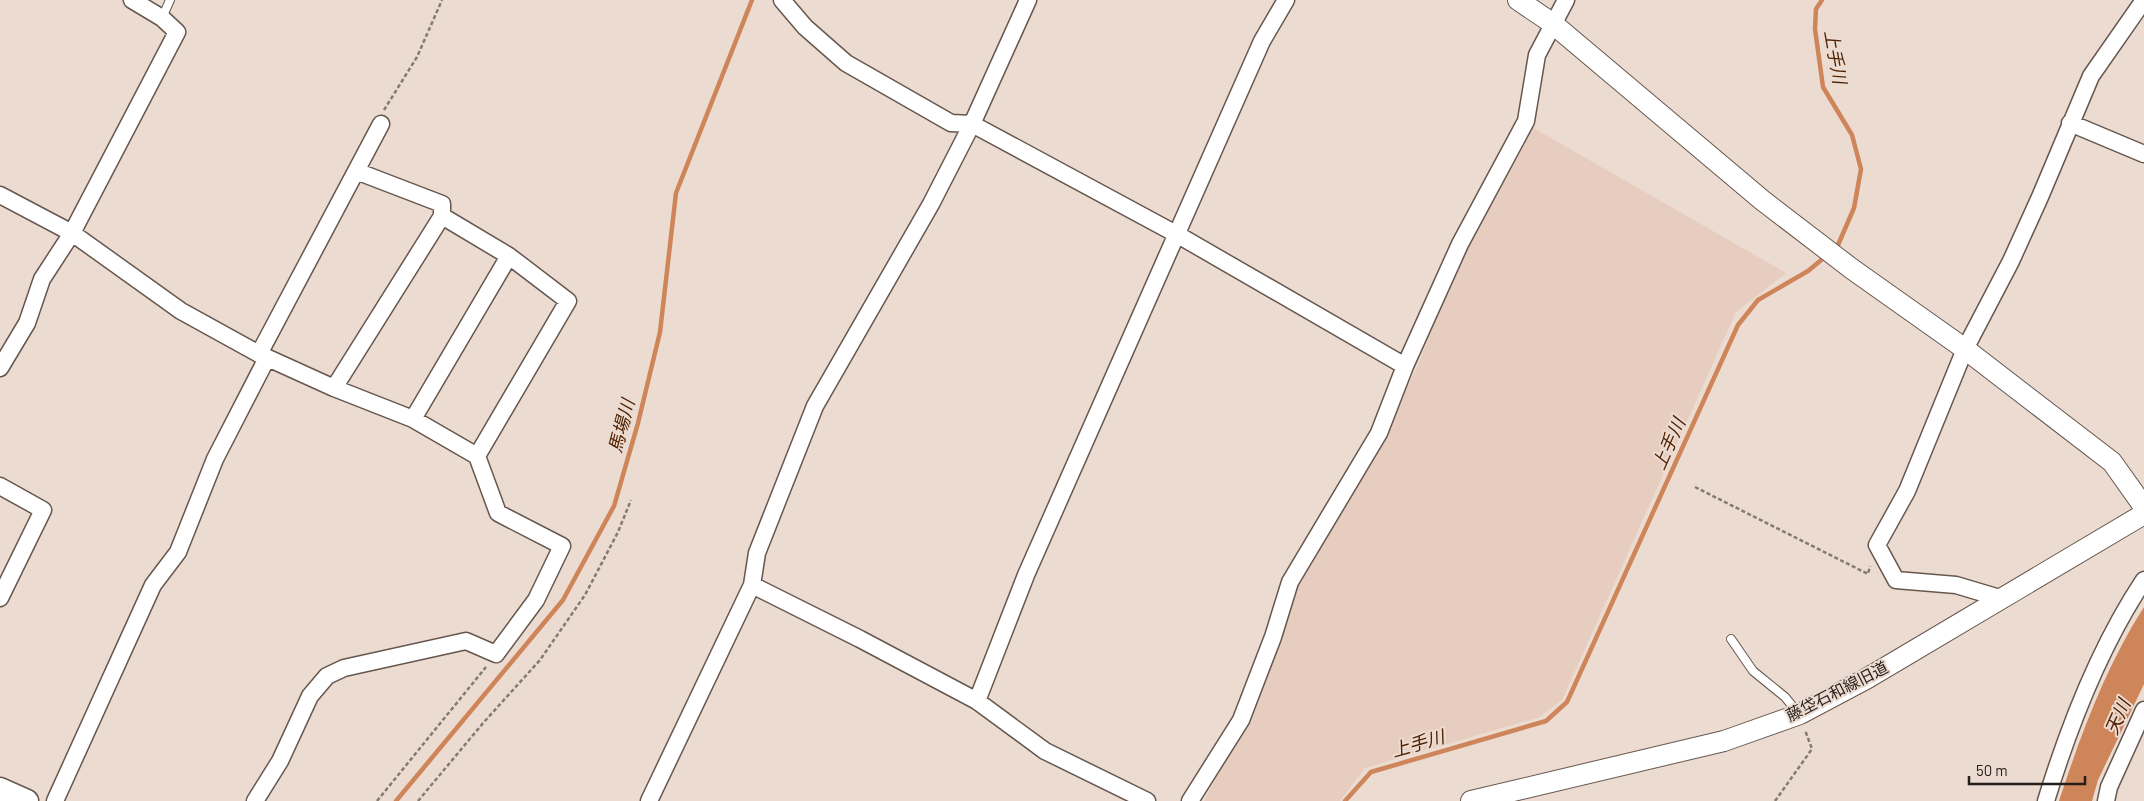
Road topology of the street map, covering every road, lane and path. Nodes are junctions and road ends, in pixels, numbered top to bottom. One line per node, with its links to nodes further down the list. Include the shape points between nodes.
1 (132, 0): 10 (street)
2 (170, 0): 10 (lane)
3 (442, 0): 13 (path, via 417,57 385,107)
4 (782, 0): 14 (street, via 805,27 846,63 952,123)
5 (1028, 0): 14 (street)
6 (1286, 0): 20 (street, via 1262,41)
7 (1518, 0): 11 (street)
8 (1566, 0): 11 (street)
9 (2144, 1): 12 (street, via 2091,76)
10 (162, 18): 19 (street, via 178,32)
11 (1552, 23): 22 (street, via 1762,200); 24 (street, via 1537,55 1526,121 1460,244)
12 (2070, 123): 15 (street); 22 (street, via 2029,221)
13 (382, 124): 16 (street)
14 (972, 124): 20 (street); 36 (street, via 931,204 815,406 757,553)
15 (2144, 154)
16 (356, 171): 18 (street, via 442,204); 23 (street)
17 (0, 194): 19 (street)
18 (442, 216): 21 (street); 26 (street)
19 (72, 233): 23 (street, via 181,311); 25 (street, via 42,279 27,323)
20 (1178, 235): 24 (street); 41 (street, via 1026,575)
21 (509, 256): 27 (street); 28 (street, via 568,301)
22 (1965, 349): 32 (street, via 2112,462); 34 (street, via 1908,491)
23 (263, 356): 26 (street); 47 (street, via 215,459 178,552 153,584)
24 (1405, 366): 53 (street, via 1378,432 1290,582 1274,636 1241,720)
25 (0, 368)
26 (334, 388): 27 (street)
27 (413, 419): 28 (street)
28 (477, 456): 40 (street, via 498,513 562,546 536,600)
29 (0, 486): 37 (street, via 43,510)
30 (1695, 487): 34 (path, via 1868,574)
31 (631, 500): 50 (path, via 585,595 540,660)
32 (2144, 507)
33 (2144, 514): 38 (street, 藤垈石和線旧道)
34 (1877, 545): 38 (street, via 1896,580 1956,585)
35 (2144, 580): 56 (street, via 2091,678 2061,752)
36 (752, 585): 41 (street); 51 (street)
37 (0, 598)
38 (2003, 599): 43 (street, 藤垈石和線旧道)
39 (1731, 639): 43 (lane, via 1753,671)
40 (496, 654): 48 (street, via 466,641 344,668 326,676 310,696 280,761); 49 (path)
41 (977, 701): 52 (street, via 1045,751)
42 (2144, 710): 57 (street, via 2109,787)
43 (1800, 714): 45 (street, 藤垈石和線旧道, via 1724,740); 55 (path, via 1812,749)
44 (0, 789): 46 (main road)
45 (1500, 797): 54 (street, 藤垈石和線旧道)
46 (27, 801)
47 (55, 801)
48 (255, 801)
49 (377, 801)
50 (418, 801)
51 (649, 801)
52 (1147, 801)
53 (1190, 801)
54 (1471, 801)
55 (1775, 801)
56 (2046, 801)
57 (2106, 801)

